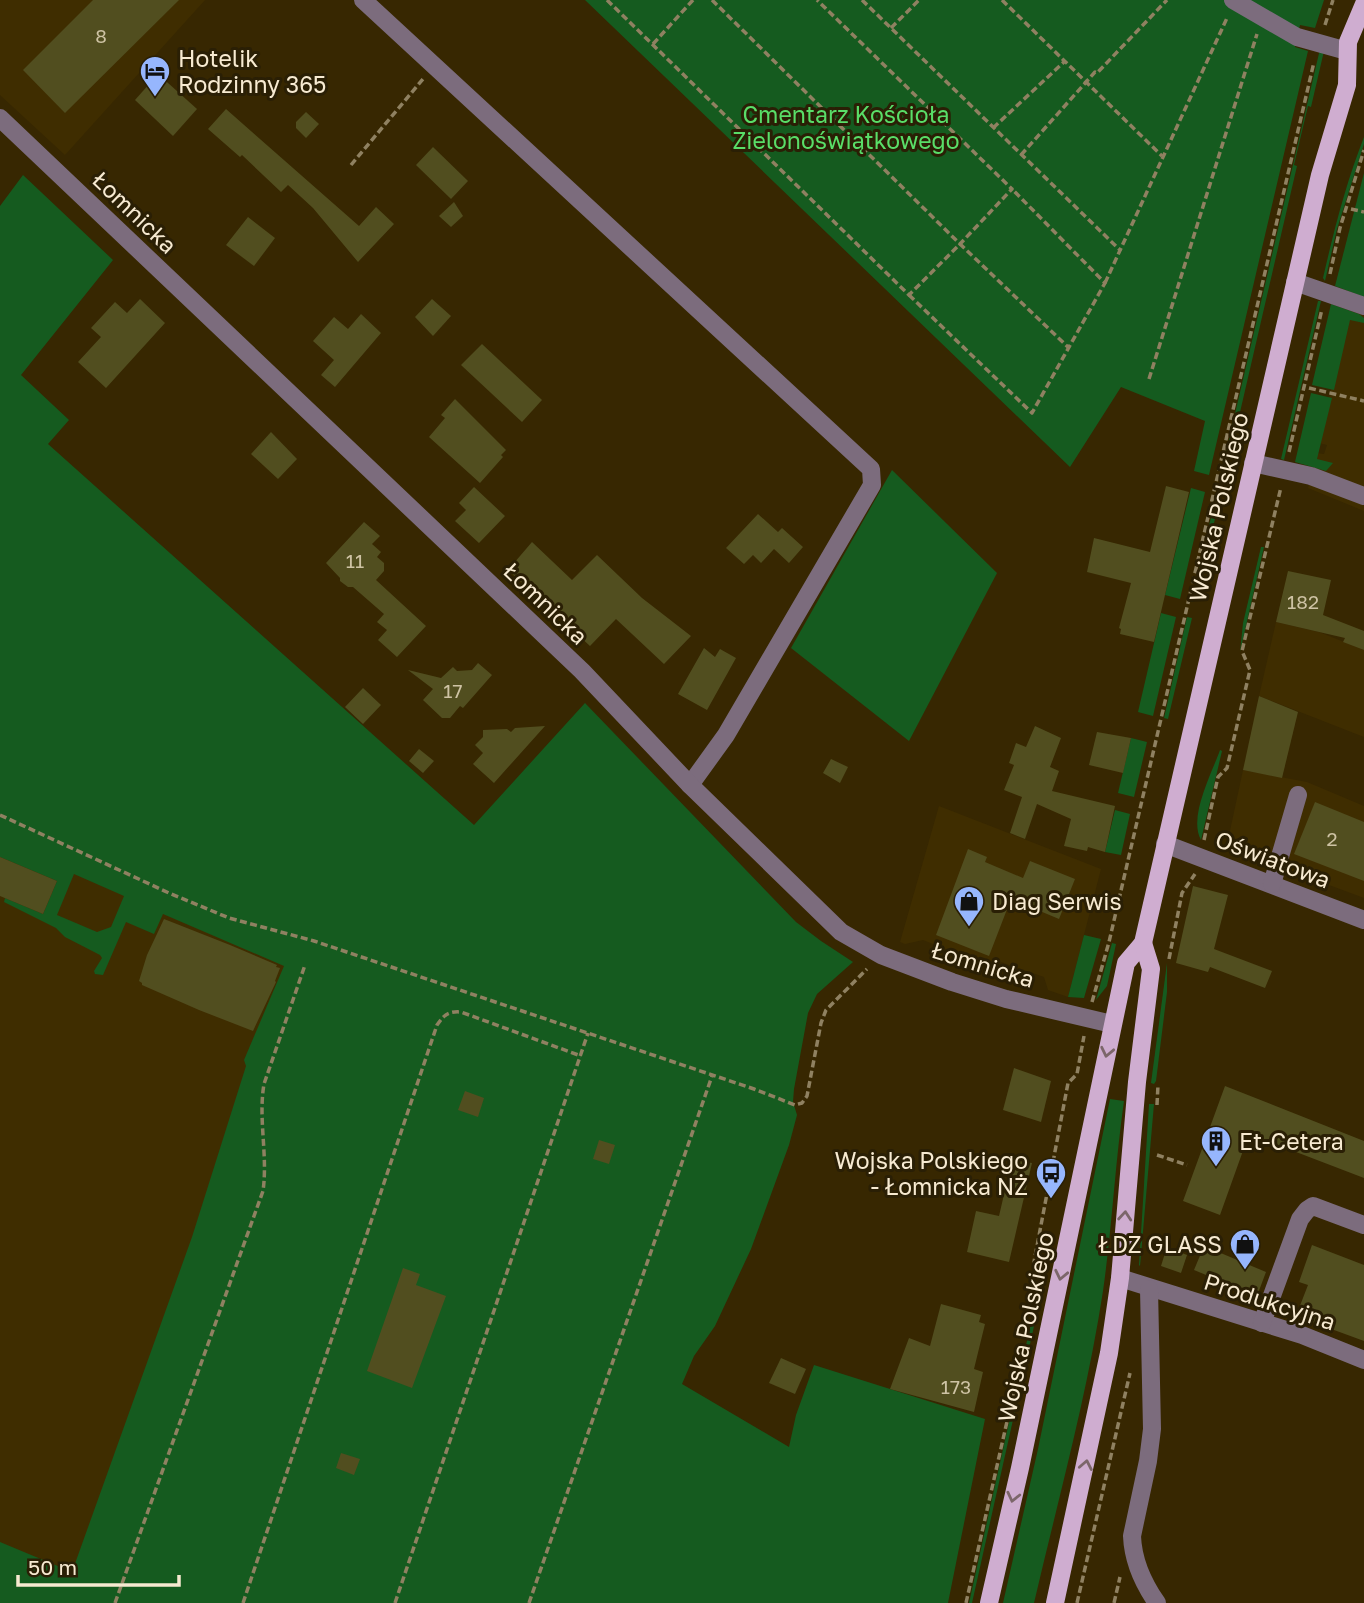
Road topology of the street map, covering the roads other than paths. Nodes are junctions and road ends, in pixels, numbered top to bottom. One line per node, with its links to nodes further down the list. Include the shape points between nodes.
1 (363, 0): 12 (street, via 871,469 872,485 726,735)
2 (1234, 1): 4 (street, via 1297,37)
3 (1364, 4): 4 (main road, Wojska Polskiego)
4 (1347, 51): 6 (main road, Wojska Polskiego)
5 (1364, 69): 6 (main road, Wojska Polskiego)
6 (1347, 85): 8 (main road, Wojska Polskiego)
7 (0, 118): 12 (street, Łomnicka, via 582,671)
8 (1295, 282): 9 (street); 10 (main road, Wojska Polskiego)
9 (1364, 306)
10 (1253, 463): 11 (street, via 1311,476); 14 (main road, Wojska Polskiego)
11 (1364, 496)
12 (690, 785): 18 (street, Łomnicka, via 825,918 860,945 918,971 1006,999)
13 (1298, 795): 15 (street)
14 (1165, 844): 15 (street, Oświatowa); 17 (main road, Wojska Polskiego)
15 (1272, 884): 16 (street, Oświatowa)
16 (1364, 920)
17 (1143, 943): 18 (main road, Wojska Polskiego, via 1126,963); 20 (main road, Wojska Polskiego, one-way to 17, via 1151,969)
18 (1112, 1024): 24 (main road, Wojska Polskiego, one-way to 24)
19 (1364, 1225): 22 (street, via 1313,1206 1307,1210)
20 (1120, 1278): 21 (street, Produkcyjna); 25 (main road, Wojska Polskiego, one-way to 20, via 1109,1353)
21 (1149, 1289): 22 (street, Produkcyjna); 26 (street, via 1152,1429 1132,1536 1140,1572)
22 (1262, 1323): 23 (street, Produkcyjna)
23 (1364, 1360)
24 (989, 1603)
25 (1055, 1603)
26 (1157, 1603)

